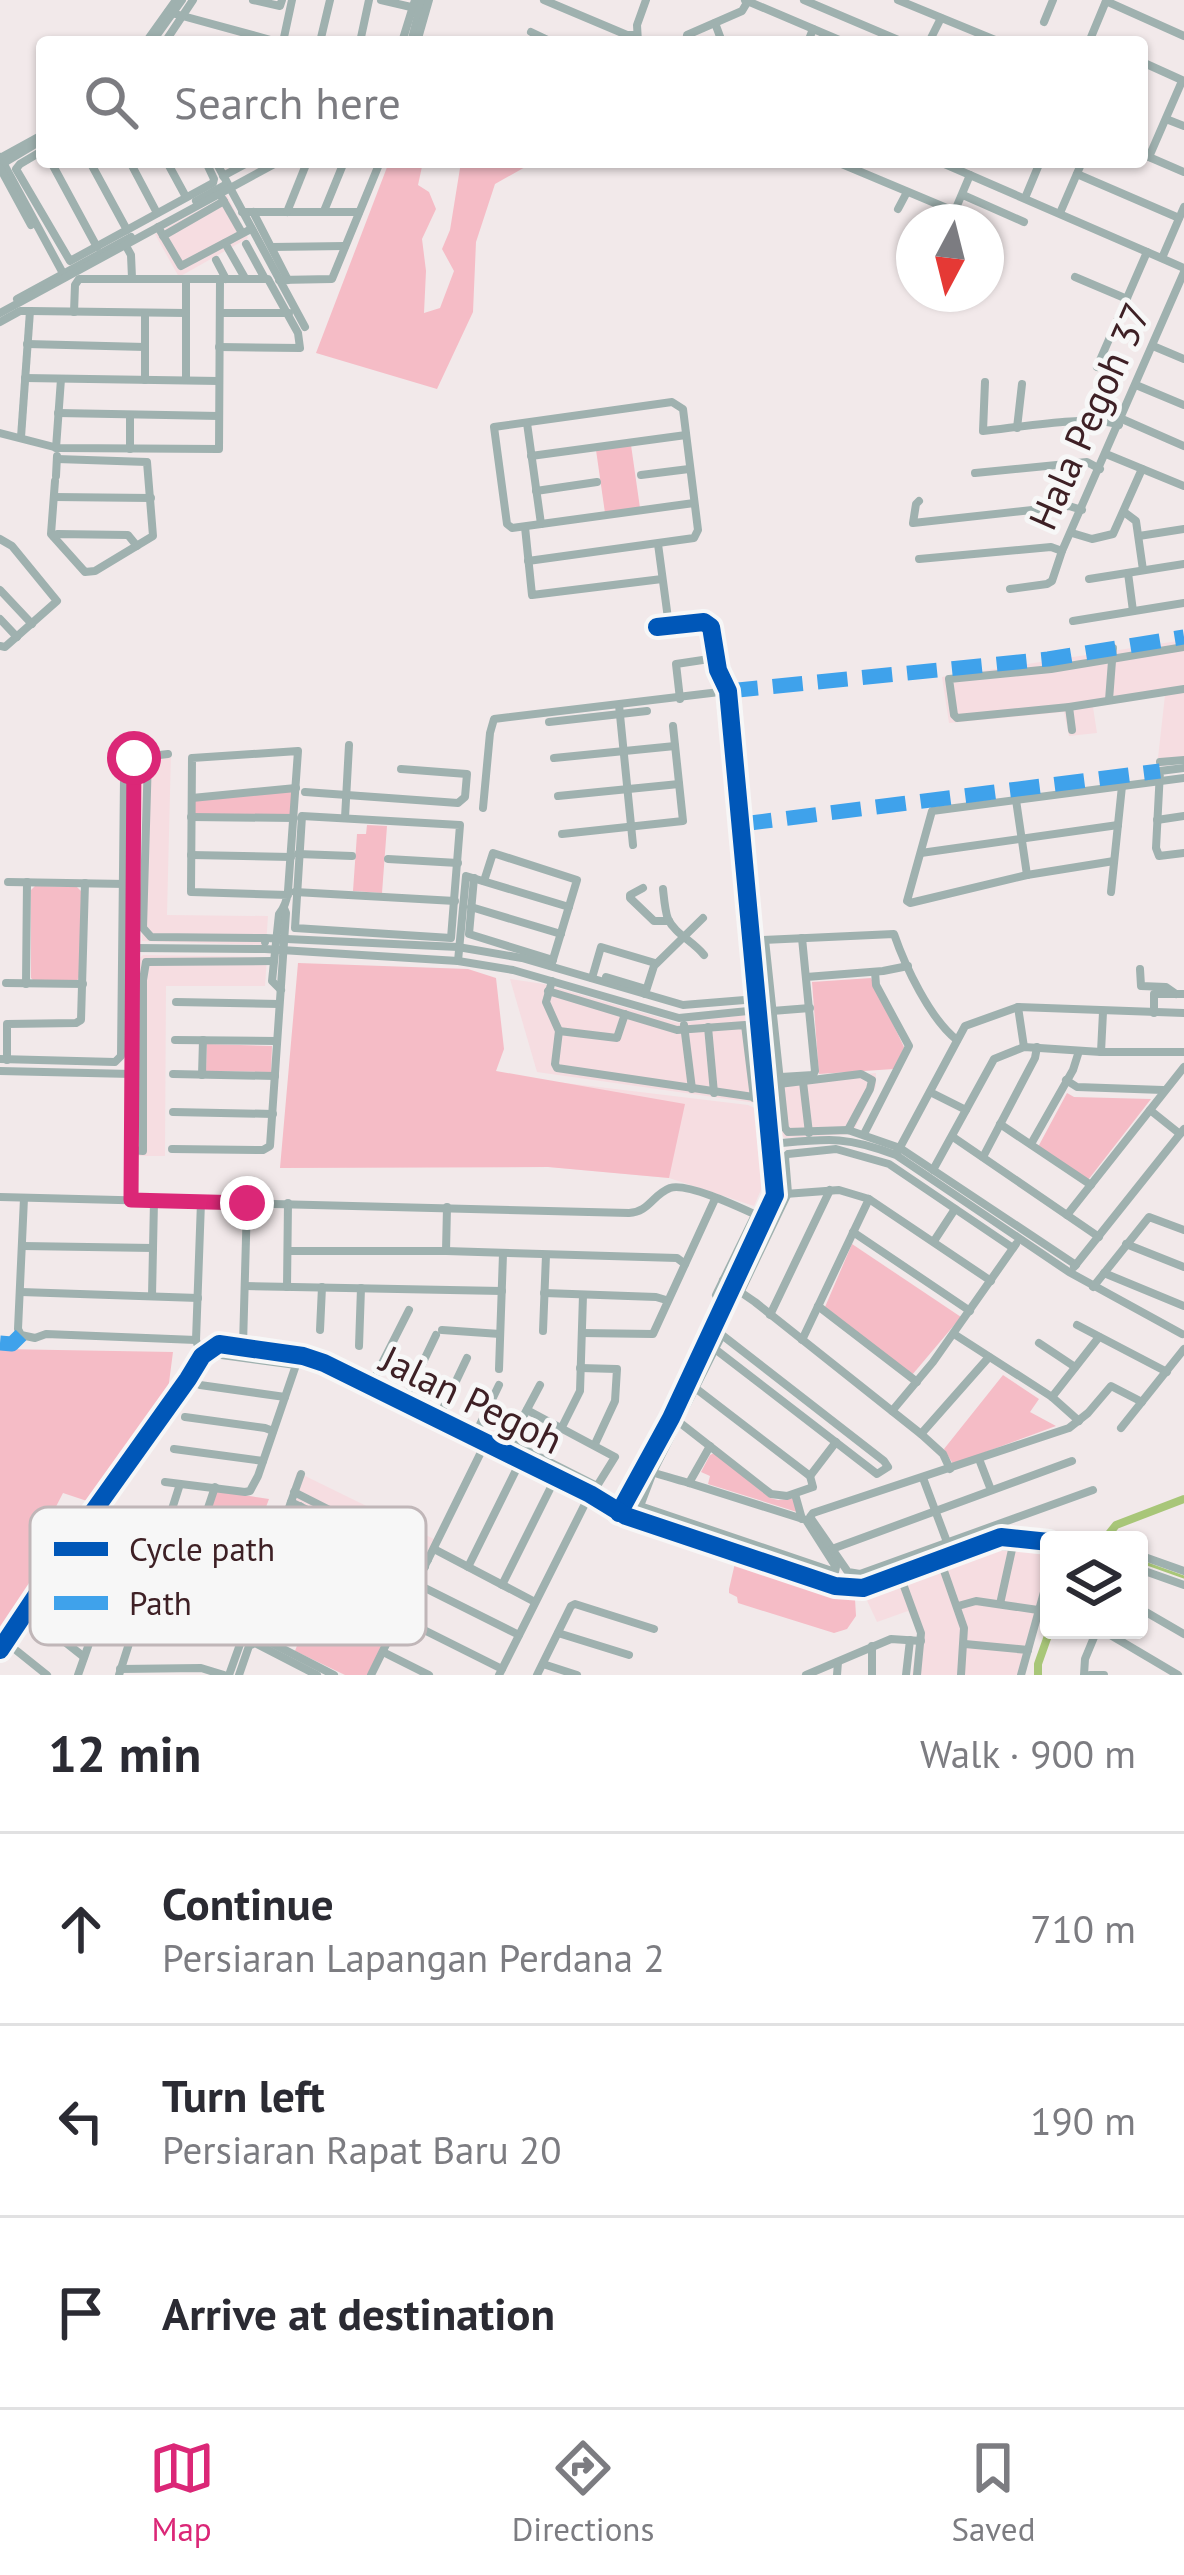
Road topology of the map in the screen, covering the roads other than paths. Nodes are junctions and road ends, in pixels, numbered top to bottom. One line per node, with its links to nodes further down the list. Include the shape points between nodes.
1 (179, 0): 17 (street)
2 (194, 0): 17 (street)
3 (253, 0): 16 (street)
4 (292, 0): 27 (street)
5 (330, 0): 28 (street)
6 (369, 0): 29 (street)
7 (381, 0): 15 (street)
8 (544, 0): 32 (street)
9 (646, 0): 33 (street)
10 (804, 0): 38 (street)
11 (898, 0): 18 (street)
12 (1054, 0): 19 (street)
13 (746, 1): 20 (street); 22 (street)
14 (1106, 1): 41 (street); 42 (street)
15 (419, 2): 21 (street); 21 (street)
16 (281, 3)
17 (174, 16): 24 (street); 25 (street); 26 (street)
18 (940, 18): 39 (street); 40 (street)
19 (1044, 22)
20 (715, 23): 34 (street); 35 (street)
21 (413, 28): 30 (street)
22 (813, 29): 36 (street); 37 (street)
23 (531, 32): 31 (street)
24 (155, 36)
25 (167, 36)
26 (252, 36)
27 (277, 36)
28 (321, 36)
29 (361, 36)
30 (411, 36)
31 (539, 36)
32 (630, 36)
33 (637, 36)
34 (687, 36)
35 (720, 36)
36 (810, 36)
37 (830, 36)
38 (889, 36)
39 (932, 36)
40 (985, 36)
41 (1095, 36)
42 (1184, 36)
43 (1148, 65): 44 (street)
44 (1183, 81): 45 (street)
45 (1166, 118): 46 (street); 48 (street)
46 (1184, 126)
47 (36, 142): 51 (street)
48 (1148, 152)
49 (36, 155): 100 (street, via 16,168)
50 (1148, 157): 68 (street)
51 (1, 162): 100 (street)
52 (54, 168): 94 (street)
53 (93, 168): 90 (street)
54 (133, 168): 88 (street)
55 (170, 168): 74 (street)
56 (211, 168): 71 (street)
57 (218, 168): 71 (street)
58 (242, 168): 71 (street)
59 (255, 168): 71 (street)
60 (263, 168): 71 (street)
61 (304, 168): 83 (street)
62 (342, 168): 81 (street)
63 (377, 168): 84 (street)
64 (859, 168): 72 (street)
65 (954, 168): 70 (street)
66 (1035, 168): 76 (street)
67 (1080, 168): 69 (street)
68 (1184, 172)
69 (1077, 174): 85 (street); 86 (street)
70 (970, 175): 73 (street); 76 (street)
71 (224, 183): 74 (street); 75 (street); 82 (street); 88 (street)
72 (907, 192): 77 (street); 78 (street)
73 (963, 195): 79 (street); 87 (street)
74 (186, 197): 88 (street)
75 (222, 198): 88 (street); 89 (street)
76 (1025, 198): 85 (street)
77 (900, 204)
78 (935, 204)
79 (958, 204)
80 (1184, 207): 86 (street)
81 (324, 211): 83 (street); 84 (street)
82 (248, 212): 83 (street); 89 (street); 95 (street)
83 (286, 212)
84 (359, 212): 93 (street)
85 (1060, 213): 96 (street)
86 (1179, 218): 97 (street)
87 (1024, 222)
88 (158, 225): 90 (street); 90 (street); 91 (street, via 181,266)
89 (246, 231): 91 (street); 107 (street)
90 (128, 238): 94 (street); 100 (street); 102 (street)
91 (225, 242): 103 (street)
92 (246, 244): 104 (street)
93 (345, 246): 95 (street); 107 (street, via 331,280)
94 (97, 247): 100 (street)
95 (272, 247): 107 (street)
96 (1147, 252): 97 (street); 108 (street)
97 (1162, 258): 99 (street)
98 (216, 260): 106 (street)
99 (1184, 270): 109 (street, Hala Pegoh 37)
100 (62, 273): 115 (street)
101 (1076, 277): 108 (street)
102 (132, 278): 105 (street); 111 (street, via 79,279)
103 (245, 278): 104 (street); 106 (street)
104 (264, 278): 114 (street)
105 (186, 279): 106 (street); 112 (street)
106 (223, 279): 113 (street)
107 (284, 280): 114 (street)
108 (1127, 299): 124 (street)
109 (1169, 308): 117 (street); 120 (street, Hala Pegoh 37)
110 (30, 310): 111 (street); 115 (street); 119 (street)
111 (74, 312): 116 (street)
112 (186, 313): 116 (street); 128 (street)
113 (220, 313): 114 (street); 122 (street)
114 (292, 313): 118 (street); 122 (street, via 299,348)
115 (0, 314)
116 (146, 314): 121 (street)
117 (1184, 314)
118 (305, 327)
119 (27, 344): 121 (street); 125 (street)
120 (1153, 346): 123 (street); 132 (street, Hala Pegoh 37)
121 (146, 347): 127 (street)
122 (219, 347): 129 (street)
123 (1184, 359)
124 (1097, 367)
125 (25, 378): 126 (street); 142 (street)
126 (61, 379): 127 (street); 134 (street)
127 (145, 380): 128 (street)
128 (186, 380): 129 (street)
129 (219, 381): 136 (street)
130 (986, 382): 139 (street, via 981,430)
131 (1022, 384): 139 (street)
132 (1136, 385): 133 (street); 137 (street, Hala Pegoh 37)
133 (1184, 405)
134 (58, 413): 135 (street); 145 (street)
135 (130, 415): 136 (street); 144 (street)
136 (219, 416): 144 (street, via 219,449)
137 (1120, 422): 139 (street); 143 (street); 146 (street, Hala Pegoh 37)
138 (527, 423): 141 (street, via 672,402 682,409); 147 (street); 164 (street, via 494,427 507,524)
139 (1017, 428)
140 (0, 434): 142 (street)
141 (686, 435): 147 (street); 149 (street)
142 (21, 437): 145 (street)
143 (1184, 446)
144 (130, 449): 145 (street); 148 (street)
145 (57, 452): 148 (street); 157 (street)
146 (1106, 454): 150 (street, Hala Pegoh 37); 151 (street)
147 (531, 456): 156 (street)
148 (130, 461): 158 (street, via 148,464)
149 (689, 469): 153 (street); 160 (street)
150 (1100, 469): 152 (street, via 1087,462); 161 (street, Hala Pegoh 37)
151 (1142, 469): 155 (street); 162 (street)
152 (976, 473)
153 (641, 475)
154 (597, 482): 156 (street)
155 (1184, 487)
156 (536, 491): 163 (street)
157 (54, 496): 158 (street); 167 (street)
158 (151, 499): 171 (street, via 153,536)
159 (919, 501): 161 (street, via 914,523)
160 (694, 503): 163 (street); 170 (street, via 698,535)
161 (1082, 510): 166 (street, Hala Pegoh 37)
162 (1124, 512): 166 (street, via 1109,536); 168 (street)
163 (541, 524): 164 (street)
164 (525, 527): 174 (street)
165 (1184, 530): 168 (street)
166 (1072, 532): 172 (street, Hala Pegoh 37)
167 (52, 536): 171 (street, via 128,535); 171 (street, via 88,572)
168 (1139, 536): 176 (street)
169 (0, 539): 186 (street, via 57,598)
170 (658, 544): 174 (street); 178 (street)
171 (137, 546)
172 (1062, 551): 173 (street); 180 (street, Hala Pegoh 37, via 1050,584)
173 (920, 559)
174 (528, 561): 178 (street, via 532,595)
175 (1184, 564): 176 (street)
176 (1143, 570): 177 (street)
177 (1128, 573): 179 (street); 183 (street)
178 (662, 579): 187 (street)
179 (1089, 579)
180 (1010, 589)
181 (0, 590): 186 (street)
182 (1184, 603): 183 (street)
183 (1133, 611): 185 (street)
184 (0, 619): 189 (street)
185 (1073, 621)
186 (32, 624): 189 (street)
187 (669, 626): 188 (street); 193 (street, via 704,622)
188 (657, 627)
189 (17, 637): 190 (street)
190 (0, 646)
191 (1184, 647): 192 (street)
192 (1113, 654): 197 (street); 198 (street, via 949,679 955,716)
193 (716, 658): 195 (street); 196 (street, via 676,664)
194 (1184, 688): 197 (street)
195 (728, 692): 196 (street); 264 (street)
196 (680, 699): 199 (street)
197 (1109, 700): 198 (street)
198 (1069, 707): 203 (street)
199 (620, 709): 200 (street); 201 (street); 207 (street); 223 (street, via 494,719)
200 (647, 711)
201 (549, 722)
202 (674, 726): 205 (street)
203 (1072, 730)
204 (349, 745): 219 (street)
205 (675, 746): 207 (street); 215 (street)
206 (1184, 746): 211 (street)
207 (624, 751): 210 (street); 217 (street)
208 (168, 754): 209 (street)
209 (148, 757): 224 (street, via 134,758); 225 (street)
210 (554, 758)
211 (1184, 767): 213 (street); 213 (street)
212 (400, 769): 219 (street, via 467,774 465,797 458,803)
213 (1160, 771): 216 (street); 230 (street)
214 (124, 778): 250 (street)
215 (679, 784): 217 (street); 232 (street, via 683,821)
216 (1123, 786): 222 (street); 231 (street)
217 (628, 789): 220 (street); 232 (street)
218 (301, 790): 219 (street); 221 (street); 221 (street, via 296,749 192,758); 228 (street)
219 (346, 795): 229 (street)
220 (558, 796)
221 (192, 798): 227 (street)
222 (1016, 800): 234 (street); 236 (street, via 932,811)
223 (483, 808)
224 (134, 810): 225 (street); 244 (street)
225 (146, 810): 244 (street)
226 (1184, 816): 230 (street)
227 (191, 817): 228 (street); 238 (street)
228 (298, 817): 229 (street); 239 (street)
229 (345, 818): 243 (street, via 460,825)
230 (1157, 820): 237 (street, via 1157,854)
231 (1118, 825): 234 (street); 242 (street)
232 (632, 827): 233 (street); 235 (street)
233 (562, 834)
234 (1022, 839): 236 (street); 245 (street)
235 (633, 844)
236 (921, 853): 245 (street, via 909,903)
237 (1184, 853)
238 (190, 855): 239 (street); 253 (street, via 191,892)
239 (295, 855): 240 (street); 253 (street)
240 (352, 856)
241 (388, 859): 243 (street)
242 (1114, 861): 245 (street); 254 (street)
243 (458, 863): 255 (street)
244 (139, 865): 250 (street); 265 (street, via 142,928 152,937)
245 (1027, 874)
246 (479, 880): 256 (street); 257 (street); 257 (street, via 494,853 577,879); 267 (street, via 466,876)
247 (8, 882): 248 (street)
248 (27, 882): 249 (street); 280 (street)
249 (85, 883): 250 (street); 281 (street)
250 (128, 884): 268 (street); 308 (street, via 119,1059)
251 (643, 888): 259 (street, via 630,898 654,921)
252 (663, 889): 259 (street)
253 (291, 892): 255 (street); 255 (street, via 298,930 451,938); 266 (street)
254 (1111, 892)
255 (455, 901)
256 (471, 907): 260 (street); 272 (street, via 469,934)
257 (569, 907): 260 (street)
258 (703, 918): 261 (street)
259 (668, 921): 261 (street)
260 (561, 934): 272 (street)
261 (682, 936): 269 (street); 273 (street)
262 (802, 938): 263 (street); 274 (street, via 890,932); 278 (street)
263 (765, 940): 264 (street); 291 (street)
264 (751, 941): 285 (street)
265 (204, 943): 266 (street); 268 (street); 270 (street)
266 (274, 946): 267 (street); 270 (street); 271 (street); 287 (street)
267 (458, 947): 271 (street); 272 (street)
268 (134, 948): 311 (street)
269 (704, 955)
270 (204, 960): 338 (street, via 146,962 142,1150)
271 (458, 961): 282 (street)
272 (552, 963): 277 (street)
273 (656, 963): 277 (street, via 601,947); 283 (street)
274 (908, 966): 276 (street); 301 (street)
275 (1140, 970): 284 (street, via 1142,986)
276 (875, 972): 278 (street); 333 (street, via 909,1046)
277 (592, 976): 283 (street)
278 (806, 977): 289 (street)
279 (6, 983): 280 (street)
280 (26, 984): 281 (street)
281 (83, 984): 308 (street, via 79,1023 7,1024)
282 (550, 986): 295 (street); 296 (street); 298 (street, via 546,1004)
283 (645, 992): 285 (street, via 683,1005)
284 (1180, 994): 293 (street, via 1154,994)
285 (757, 999): 290 (street)
286 (176, 1002): 287 (street)
287 (279, 1004): 302 (street)
288 (1018, 1007): 292 (street); 301 (street, via 965,1026); 303 (street)
289 (810, 1008): 291 (street); 317 (street, via 814,1073)
290 (758, 1010): 296 (street); 315 (street)
291 (772, 1011): 317 (street)
292 (1102, 1012): 293 (street); 306 (street)
293 (1154, 1013): 294 (street)
294 (1184, 1013)
295 (626, 1014): 296 (street, via 676,1030); 298 (street, via 615,1038)
296 (684, 1024): 297 (street); 319 (street)
297 (708, 1027): 322 (street); 323 (street, via 745,1025)
298 (559, 1031): 319 (street, via 560,1069)
299 (175, 1040): 300 (street)
300 (202, 1040): 302 (street); 313 (street)
301 (957, 1040): 321 (street)
302 (277, 1041): 314 (street)
303 (1024, 1047): 304 (street); 325 (street, via 994,1059)
304 (1037, 1047): 305 (street); 329 (street)
305 (1078, 1051): 306 (street); 316 (street)
306 (1101, 1052): 307 (street)
307 (1184, 1052)
308 (4, 1060): 310 (street)
309 (1184, 1067): 320 (street)
310 (3, 1071): 311 (street)
311 (132, 1074): 338 (street)
312 (173, 1074): 313 (street)
313 (202, 1075): 314 (street)
314 (275, 1076): 328 (street)
315 (764, 1078): 317 (street); 324 (street)
316 (1066, 1080): 320 (street); 336 (street)
317 (779, 1081): 318 (street); 331 (street, via 785,1128)
318 (803, 1082): 330 (street, via 861,1074 872,1080); 331 (street)
319 (692, 1089): 322 (street)
320 (1165, 1090): 326 (street)
321 (930, 1092): 325 (street); 339 (street)
322 (714, 1093): 323 (street)
323 (754, 1098): 324 (street)
324 (766, 1099): 335 (street)
325 (966, 1110): 334 (street)
326 (1150, 1110): 332 (street); 343 (street)
327 (173, 1112): 328 (street)
328 (273, 1114): 337 (street, via 268,1148)
329 (1000, 1124): 336 (street); 340 (street)
330 (848, 1130): 331 (street); 333 (street)
331 (808, 1132)
332 (1182, 1132): 362 (street)
333 (864, 1134): 339 (street)
334 (953, 1137): 340 (street); 341 (street)
335 (771, 1144): 339 (street, via 838,1138); 346 (street)
336 (1031, 1144): 343 (street)
337 (172, 1149)
338 (131, 1150): 351 (street)
339 (898, 1151): 341 (street)
340 (983, 1157): 358 (street)
341 (928, 1172): 342 (street); 364 (street); 373 (street)
342 (917, 1183): 345 (street, via 889,1164 836,1149 785,1155); 357 (street)
343 (1091, 1185): 358 (street)
344 (830, 1190): 345 (street); 350 (street); 396 (street)
345 (788, 1193): 346 (street); 383 (street)
346 (775, 1195): 359 (street)
347 (0, 1197): 348 (street)
348 (24, 1198): 351 (street); 366 (street)
349 (715, 1199): 356 (street, via 675,1186 641,1212); 359 (street); 372 (street)
350 (869, 1199): 361 (street); 363 (street)
351 (131, 1200): 352 (street)
352 (154, 1201): 353 (street); 367 (street)
353 (202, 1202): 354 (street); 390 (street)
354 (247, 1203): 355 (street); 378 (street)
355 (288, 1203): 356 (street); 368 (street)
356 (446, 1208): 369 (street)
357 (955, 1209): 363 (street); 364 (street)
358 (1067, 1215): 362 (street)
359 (760, 1217): 376 (street); 383 (street)
360 (1184, 1230): 365 (street, via 1155,1218)
361 (853, 1232): 392 (street); 395 (street)
362 (1099, 1237): 373 (street)
363 (934, 1241): 377 (street)
364 (1016, 1244): 373 (street); 377 (street)
365 (1126, 1244): 374 (street); 375 (street)
366 (23, 1246): 367 (street); 385 (street)
367 (153, 1248): 387 (street)
368 (289, 1251): 369 (street); 380 (street)
369 (446, 1251): 370 (street)
370 (503, 1254): 371 (street); 384 (street)
371 (546, 1255): 372 (street); 386 (street)
372 (685, 1264): 391 (street)
373 (1072, 1268): 379 (street)
374 (1184, 1268)
375 (1104, 1273): 379 (street); 393 (street)
376 (723, 1280): 383 (street); 389 (street)
377 (991, 1281): 395 (street)
378 (245, 1286): 380 (street); 409 (street)
379 (1093, 1286): 403 (street)
380 (287, 1287): 381 (street)
381 (322, 1287): 382 (street); 398 (street)
382 (361, 1288): 384 (street); 410 (street)
383 (737, 1289): 396 (street); 407 (street)
384 (502, 1291): 401 (street)
385 (21, 1292): 387 (street); 405 (street, via 21,1335)
386 (544, 1294): 388 (street); 399 (street)
387 (152, 1295): 390 (street)
388 (583, 1295): 391 (street); 400 (street)
389 (716, 1295)
390 (198, 1298): 405 (street)
391 (667, 1300): 400 (street, via 651,1335)
392 (818, 1306): 406 (street); 421 (street)
393 (1184, 1306)
394 (409, 1310): 423 (street)
395 (970, 1311): 402 (street)
396 (770, 1315): 406 (street)
397 (1077, 1325): 404 (street)
398 (320, 1330)
399 (543, 1331)
400 (582, 1333): 417 (street)
401 (500, 1334): 418 (street); 428 (street, via 439,1332)
402 (954, 1334): 414 (street); 421 (street)
403 (1182, 1334)
404 (1099, 1337): 416 (street); 419 (street)
405 (196, 1340): 413 (street)
406 (802, 1340): 431 (street)
407 (714, 1342): 425 (street); 442 (street); 442 (street, via 724,1336 889,1465 877,1474)
408 (1039, 1343): 416 (street)
409 (243, 1346): 413 (street, Jalan Pegoh, via 219,1344); 423 (street, Jalan Pegoh, via 314,1359)
410 (358, 1346)
411 (1184, 1348): 419 (street)
412 (214, 1354): 426 (street, via 296,1367)
413 (202, 1356): 420 (street)
414 (989, 1357): 427 (street); 439 (street)
415 (467, 1358): 433 (street)
416 (1076, 1367): 427 (street)
417 (580, 1368): 436 (street, via 580,1391); 443 (street, via 617,1369 616,1401)
418 (499, 1369)
419 (1167, 1372): 429 (street)
420 (188, 1379): 426 (street); 466 (street)
421 (916, 1382): 431 (street)
422 (540, 1384): 430 (street)
423 (371, 1385): 428 (street, Jalan Pegoh)
424 (499, 1385): 440 (street)
425 (692, 1386): 435 (street); 452 (street); 454 (street)
426 (285, 1397): 438 (street)
427 (1052, 1397): 434 (street)
428 (404, 1402): 433 (street, Jalan Pegoh)
429 (1142, 1402): 434 (street, via 1111,1387); 437 (street)
430 (527, 1410): 436 (street); 444 (street)
431 (892, 1411): 439 (street)
432 (185, 1417): 438 (street)
433 (438, 1419): 440 (street, Jalan Pegoh)
434 (1079, 1421): 447 (street)
435 (679, 1422): 445 (street); 452 (street)
436 (562, 1427): 443 (street)
437 (1121, 1428)
438 (273, 1431): 450 (street)
439 (921, 1434): 451 (street)
440 (474, 1437): 441 (street, Jalan Pegoh)
441 (486, 1442): 444 (street, Jalan Pegoh); 481 (street)
442 (836, 1442): 454 (street)
443 (595, 1444): 444 (street, via 615,1455 597,1486)
444 (507, 1447): 448 (street, Jalan Pegoh)
445 (710, 1447): 458 (street); 464 (street, via 771,1494)
446 (174, 1449): 450 (street)
447 (979, 1459): 451 (street); 461 (street)
448 (521, 1460): 455 (street, Jalan Pegoh); 487 (street)
449 (1072, 1460): 461 (street)
450 (263, 1461): 460 (street, via 250,1491)
451 (950, 1469): 456 (street)
452 (648, 1471): 458 (street); 473 (street); 475 (street, via 640,1502 647,1510 835,1572)
453 (301, 1474): 465 (street)
454 (810, 1476): 464 (street, via 812,1489)
455 (556, 1477): 463 (street, Jalan Pegoh); 491 (street)
456 (923, 1478): 474 (street); 482 (street, via 811,1514)
457 (165, 1482): 459 (street)
458 (688, 1483): 475 (street)
459 (180, 1484): 460 (street); 467 (street)
460 (214, 1487): 468 (street)
461 (991, 1490): 474 (street)
462 (1088, 1493): 480 (street)
463 (590, 1494): 473 (street, Jalan Pegoh); 495 (street)
464 (795, 1494): 475 (street)
465 (295, 1500): 469 (street); 470 (street); 471 (street); 472 (street)
466 (97, 1507)
467 (172, 1507)
468 (208, 1507)
469 (292, 1507)
470 (293, 1507)
471 (310, 1507)
472 (310, 1507)
473 (621, 1510): 490 (street, via 834,1580); 490 (street, via 836,1586 863,1588)
474 (936, 1511): 480 (street); 482 (street)
475 (802, 1519)
476 (1040, 1536): 480 (street, via 1006,1531)
477 (1040, 1544): 483 (street, via 1001,1537)
478 (1013, 1545): 479 (street); 485 (street); 497 (street)
479 (1040, 1545)
480 (949, 1547): 482 (street, via 860,1574 848,1572); 483 (street); 485 (street); 490 (street)
481 (434, 1549): 486 (street); 487 (street)
482 (832, 1550)
483 (964, 1551): 485 (street)
484 (1148, 1558): 488 (street)
485 (943, 1563): 490 (street); 499 (street)
486 (427, 1564)
487 (468, 1567): 491 (street)
488 (1184, 1571)
489 (1148, 1572): 492 (street)
490 (903, 1574): 494 (street); 509 (street, via 921,1633)
491 (502, 1585): 495 (street)
492 (1184, 1585)
493 (426, 1588): 506 (street)
494 (868, 1594)
495 (536, 1602): 506 (street)
496 (1040, 1603): 500 (street)
497 (1000, 1604): 499 (street); 500 (street)
498 (30, 1605): 519 (street)
499 (958, 1606): 510 (street)
500 (1038, 1610): 520 (street)
501 (1148, 1613): 505 (street)
502 (654, 1628): 504 (street, via 575,1604)
503 (426, 1632): 528 (street)
504 (558, 1633): 523 (street); 526 (street)
505 (1184, 1634)
506 (519, 1635): 528 (street)
507 (1094, 1639): 546 (street, via 1084,1659)
508 (1115, 1639): 548 (street)
509 (915, 1640): 518 (street); 542 (street); 543 (street)
510 (964, 1643): 520 (street); 544 (street)
511 (69, 1645): 524 (street)
512 (88, 1645): 524 (street)
513 (245, 1645): 531 (street)
514 (249, 1645): 532 (street)
515 (266, 1645): 533 (street)
516 (270, 1645): 534 (street)
517 (386, 1645): 522 (street)
518 (872, 1646): 525 (street); 541 (street)
519 (0, 1650)
520 (1028, 1650): 545 (street)
521 (17, 1651): 529 (street)
522 (383, 1652): 535 (street); 536 (street)
523 (629, 1655)
524 (84, 1657): 530 (street)
525 (838, 1662): 539 (street); 540 (street)
526 (543, 1664): 537 (street); 538 (street)
527 (120, 1672): 531 (street, via 200,1668)
528 (500, 1672)
529 (47, 1675)
530 (78, 1675)
531 (226, 1675)
532 (239, 1675)
533 (317, 1675)
534 (334, 1675)
535 (371, 1675)
536 (429, 1675)
537 (537, 1675)
538 (577, 1675)
539 (806, 1675)
540 (837, 1675)
541 (872, 1675)
542 (906, 1675)
543 (917, 1675)
544 (961, 1675)
545 (1021, 1675)
546 (1087, 1675): 547 (street)
547 (1104, 1675)
548 (1178, 1675)

